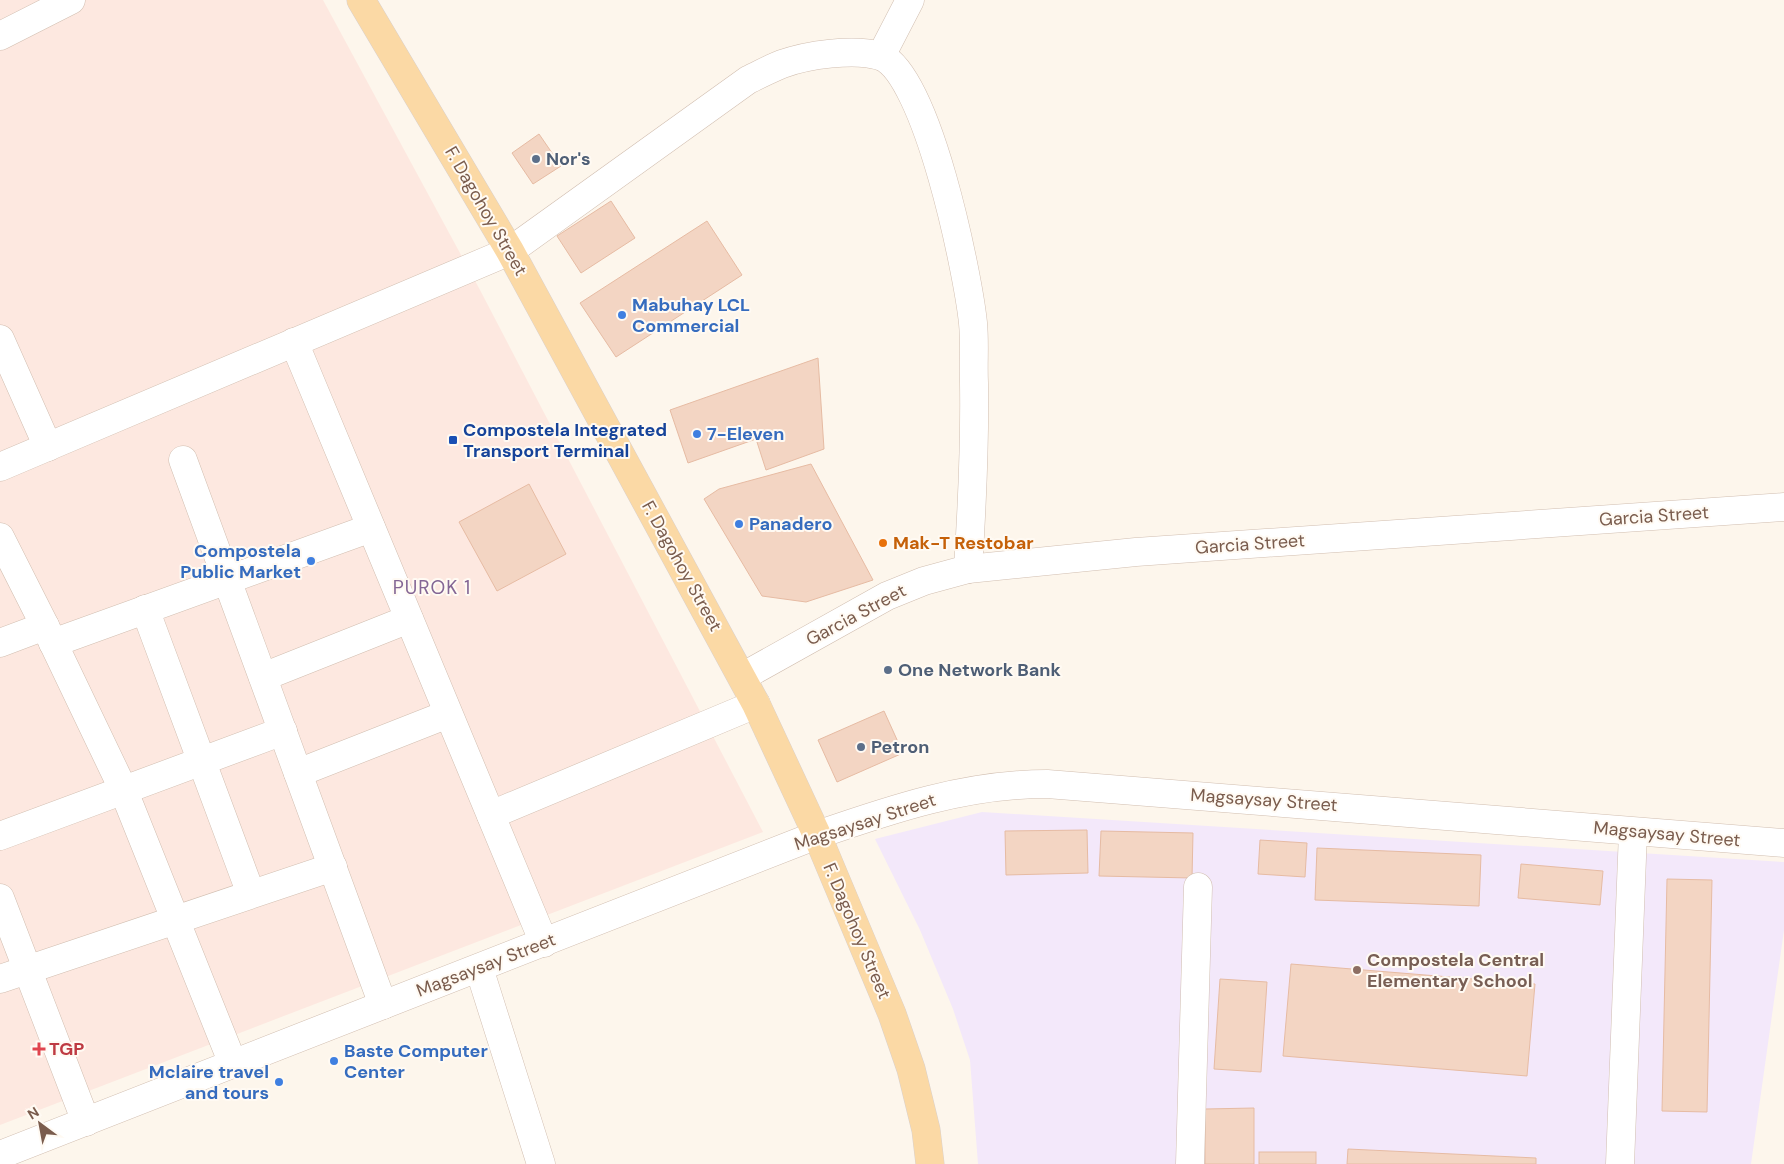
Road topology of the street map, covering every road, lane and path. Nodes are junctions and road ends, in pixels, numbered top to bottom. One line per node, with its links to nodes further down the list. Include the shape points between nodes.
1 (70, 0): 4 (street)
2 (361, 0): 6 (main road, F. Dagohoy Street)
3 (910, 0): 5 (street)
4 (0, 36)
5 (881, 56): 6 (street, via 849,53 812,56 782,64 748,80); 15 (street, via 899,72 922,112 950,204 973,323 975,456)
6 (510, 250): 8 (street); 22 (main road, F. Dagohoy Street)
7 (0, 339): 9 (street)
8 (294, 342): 9 (street); 13 (street)
9 (48, 447): 11 (street)
10 (183, 460): 16 (street)
11 (0, 467)
12 (1784, 507): 15 (street, Garcia Street, via 1136,552)
13 (370, 528): 16 (street); 18 (street)
14 (0, 538): 19 (street)
15 (968, 569): 22 (street, Garcia Street, via 886,596)
16 (226, 578): 17 (street); 21 (street)
17 (145, 609): 19 (street); 26 (street)
18 (409, 619): 21 (street); 24 (street)
19 (49, 634): 20 (street); 28 (street)
20 (0, 643)
21 (263, 676): 25 (street)
22 (742, 677): 23 (main road, F. Dagohoy Street)
23 (756, 704): 29 (street); 31 (main road, F. Dagohoy Street)
24 (448, 714): 27 (street); 29 (street)
25 (283, 731): 26 (street); 27 (street)
26 (201, 761): 28 (street); 36 (street)
27 (298, 773): 34 (street)
28 (123, 789): 32 (street); 38 (street)
29 (490, 815): 39 (street)
30 (1633, 832): 31 (street, Magsaysay Street, via 1305,803 1010,784 914,803); 33 (street, Magsaysay Street); 50 (street)
31 (817, 835): 39 (street, Magsaysay Street); 48 (main road, F. Dagohoy Street, via 908,1060 926,1130)
32 (0, 836)
33 (1784, 843)
34 (332, 867): 36 (street); 43 (street)
35 (1198, 887): 49 (street)
36 (251, 894): 38 (street)
37 (0, 898): 41 (street)
38 (175, 920): 41 (street); 44 (street)
39 (544, 943): 40 (street, Magsaysay Street)
40 (479, 968): 43 (street, Magsaysay Street); 47 (street)
41 (28, 970): 42 (street); 45 (street)
42 (0, 979)
43 (384, 1005): 44 (street, Magsaysay Street)
44 (233, 1064): 45 (street, Magsaysay Street)
45 (86, 1122): 46 (street, Magsaysay Street)
46 (0, 1155)
47 (541, 1164)
48 (930, 1164)
49 (1190, 1164)
50 (1620, 1164)

